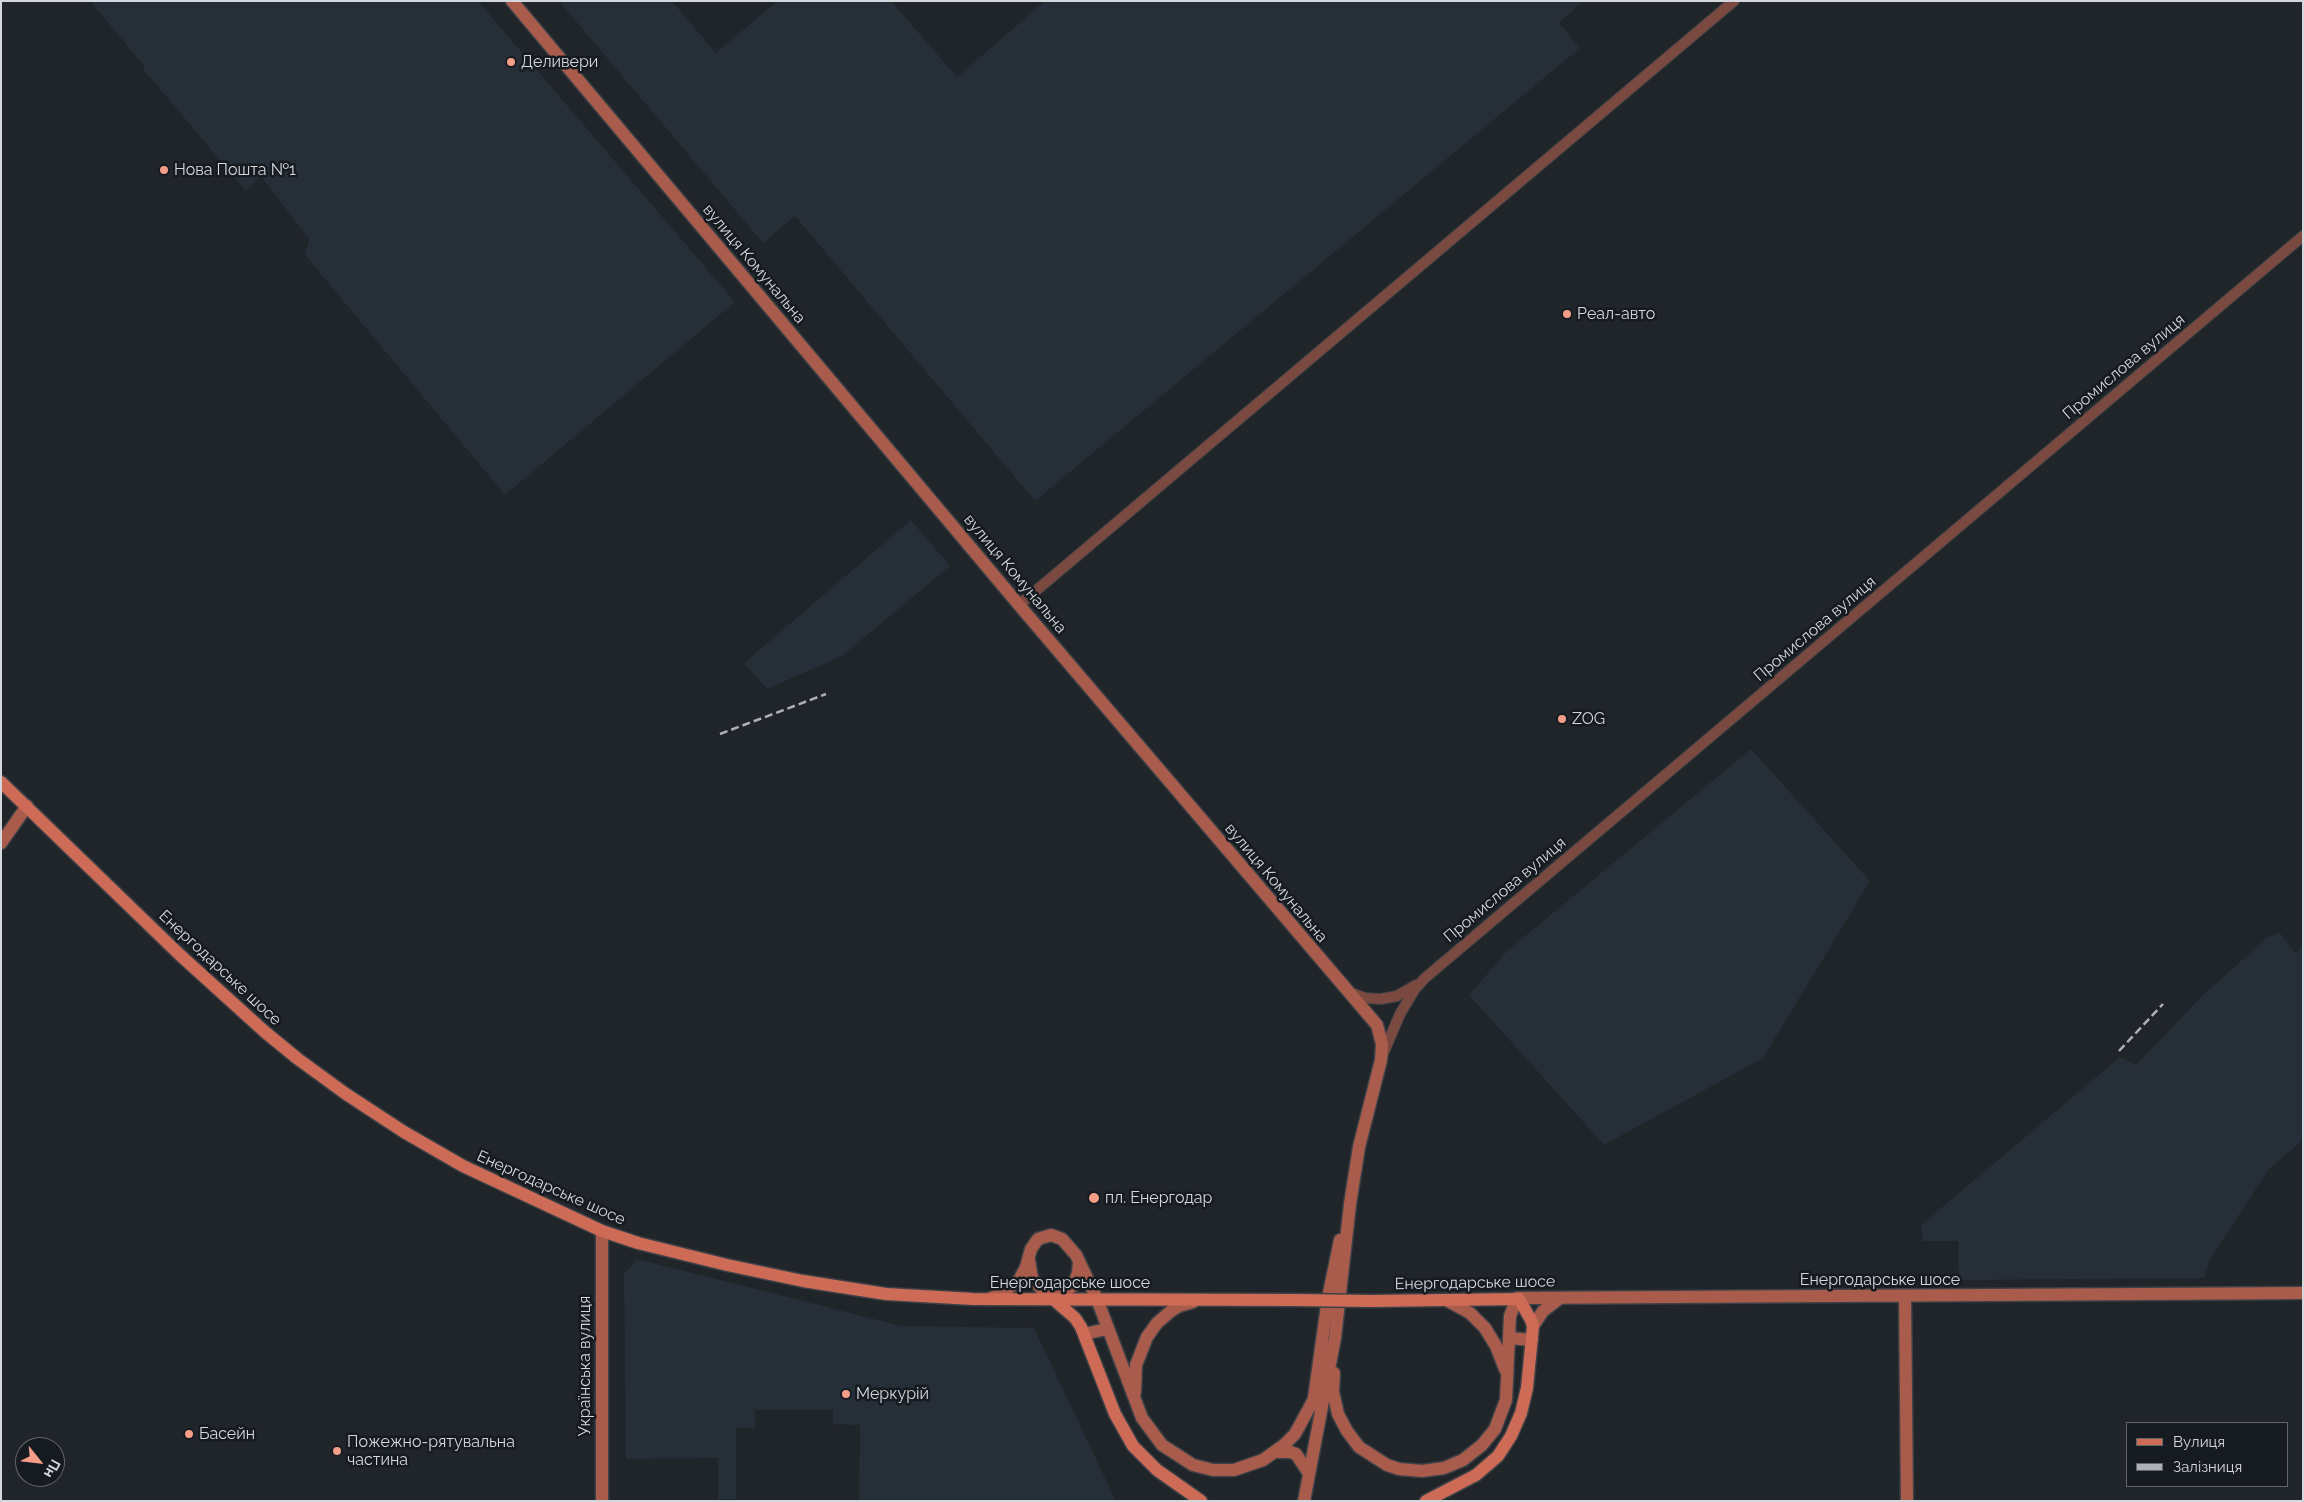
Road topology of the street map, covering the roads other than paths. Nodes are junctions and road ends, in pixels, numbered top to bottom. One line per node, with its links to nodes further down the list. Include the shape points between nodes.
1 (512, 1): 4 (street, вулиця Комунальна)
2 (1734, 1): 4 (street)
3 (2303, 236): 8 (street, Промислова вулиця)
4 (1020, 605): 9 (street, вулиця Комунальна)
5 (1, 782): 6 (main road, Енергодарське шосе)
6 (27, 806): 7 (street); 12 (main road, Енергодарське шосе, via 180,955 298,1059 404,1132 463,1166)
7 (1, 843)
8 (1425, 978): 9 (street, via 1404,993 1389,998 1373,999); 10 (street, Промислова вулиця, via 1415,988 1397,1021)
9 (1349, 992): 10 (street, вулиця Комунальна, via 1377,1025 1382,1044)
10 (1379, 1069): 11 (street, вулиця Комунальна, via 1363,1130)
11 (1350, 1204): 27 (street); 31 (street, via 1330,1283)
12 (602, 1231): 19 (main road, Енергодарське шосе, via 709,1261 827,1285 894,1295); 35 (street, Українська вулиця)
13 (1029, 1257): 14 (street, via 1034,1243 1050,1235 1067,1243); 19 (street, via 1014,1286); 20 (street, via 1032,1278)
14 (1079, 1262): 20 (street, via 1073,1286); 21 (street)
15 (2303, 1293): 16 (street, Енергодарське шосе)
16 (1905, 1296): 18 (street, Енергодарське шосе); 39 (street)
17 (1519, 1298): 18 (street, Енергодарське шосе); 23 (main road, Енергодарське шосе); 24 (main road); 28 (street, via 1511,1311)
18 (1560, 1298): 24 (street, via 1543,1311)
19 (989, 1299): 20 (main road, Енергодарське шосе)
20 (1053, 1299): 21 (main road, Енергодарське шосе); 26 (main road, via 1075,1318)
21 (1097, 1299): 22 (main road, Енергодарське шосе); 25 (street)
22 (1197, 1300): 23 (main road, Енергодарське шосе, bridge); 32 (street, via 1171,1311 1147,1337 1135,1374)
23 (1446, 1300): 30 (street, via 1470,1312 1486,1328 1501,1356)
24 (1533, 1326): 29 (main road)
25 (1107, 1329): 26 (street); 32 (street)
26 (1084, 1334): 36 (main road, via 1123,1432 1157,1470)
27 (1335, 1338): 30 (street, via 1333,1392 1342,1423 1366,1453 1399,1469 1434,1470 1472,1454 1488,1439 1499,1420); 34 (street)
28 (1508, 1338): 29 (street); 30 (street)
29 (1532, 1340): 38 (main road, via 1525,1401 1505,1447 1476,1475)
30 (1508, 1382)
31 (1314, 1399): 33 (street, via 1299,1428); 34 (street)
32 (1137, 1404): 33 (street, via 1148,1428 1162,1445 1193,1465 1213,1470 1234,1470)
33 (1276, 1452): 34 (street, via 1296,1454)
34 (1308, 1472): 37 (street)
35 (602, 1501)
36 (1201, 1501)
37 (1304, 1501)
38 (1426, 1501)
39 (1907, 1501)

